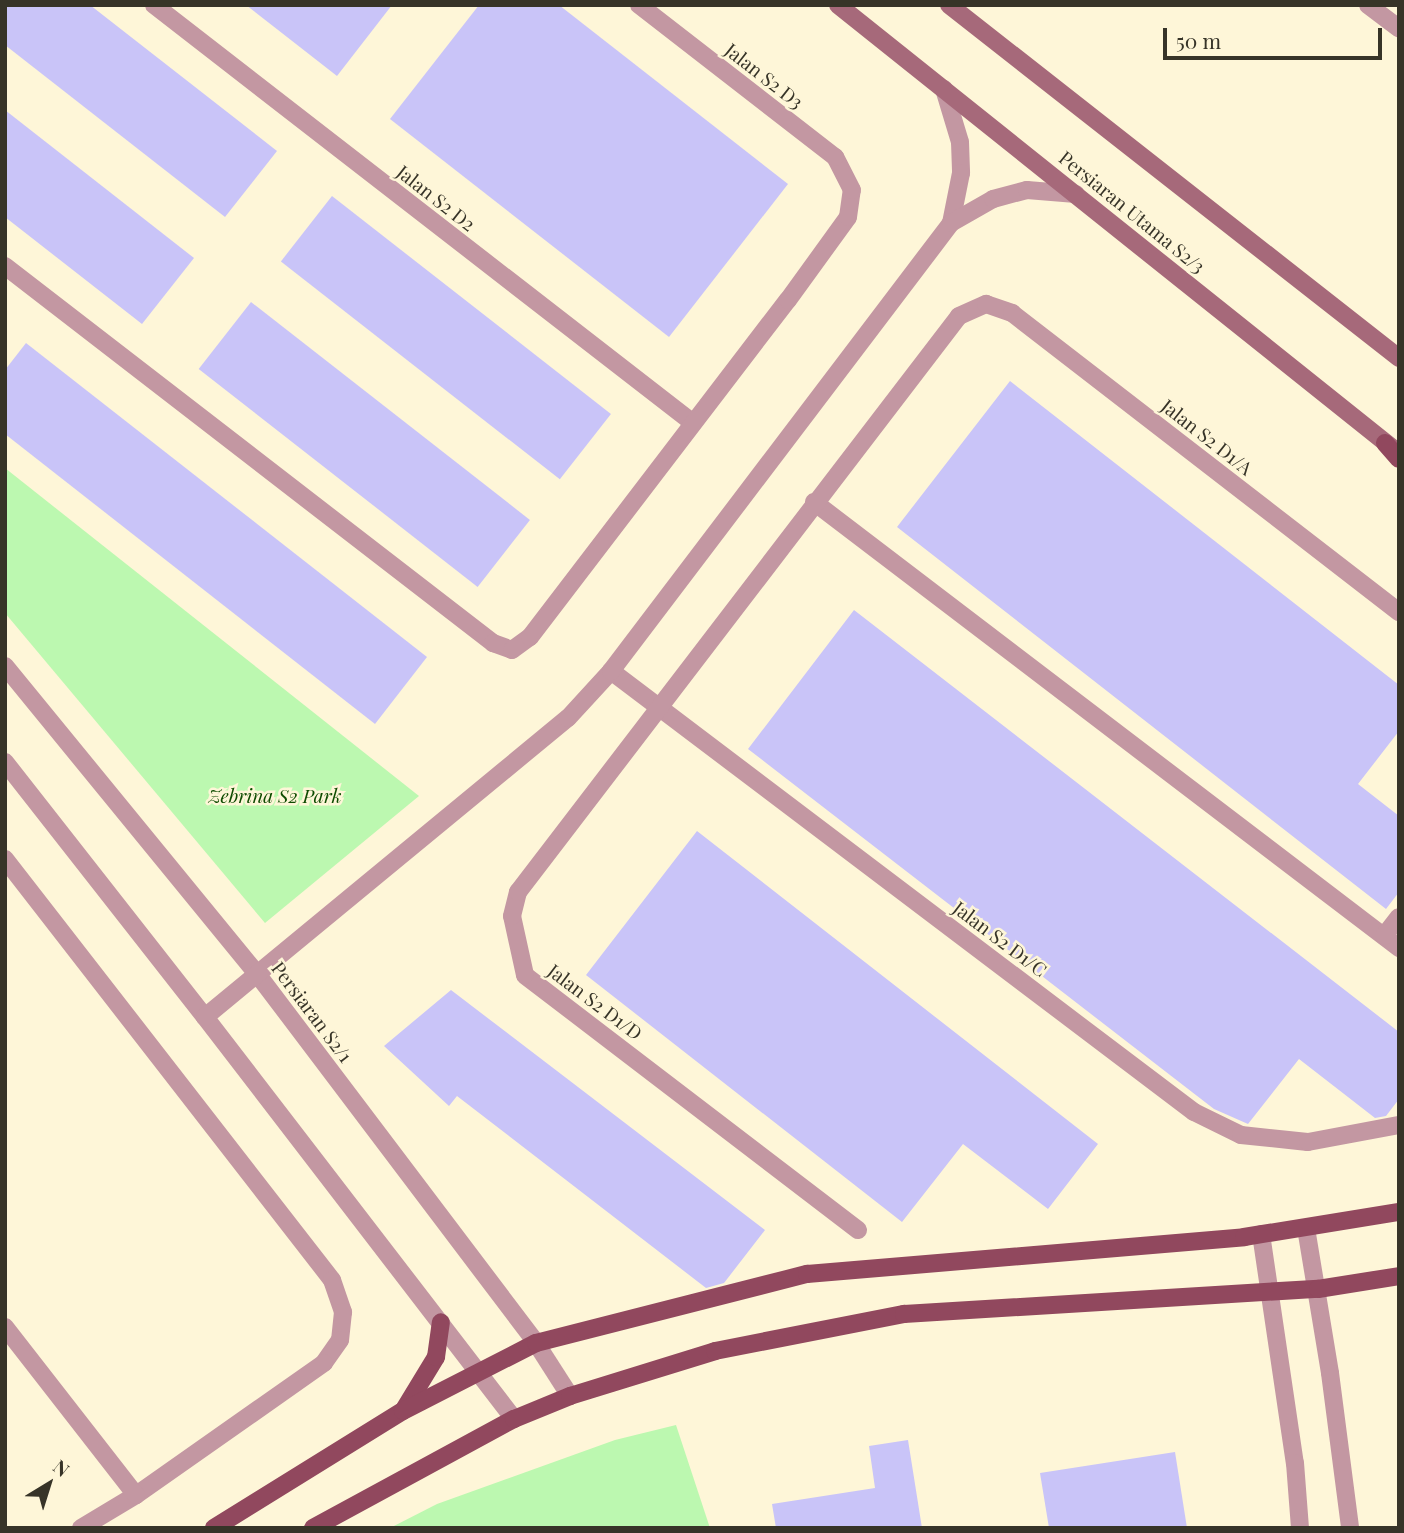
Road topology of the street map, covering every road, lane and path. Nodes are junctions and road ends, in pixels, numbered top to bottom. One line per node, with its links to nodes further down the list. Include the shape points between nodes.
1 (154, 5): 13 (street, Jalan S2 D2)
2 (639, 5): 13 (street, Jalan S2 D3, via 835,157 852,190 848,217)
3 (838, 5): 7 (main road, Persiaran Utama S2/3)
4 (950, 5): 12 (main road)
5 (1368, 5): 6 (street)
6 (1399, 28)
7 (944, 89): 8 (main road, Persiaran Utama S2/3); 9 (street, via 960,142 961,173)
8 (1076, 194): 9 (street, via 1027,190 993,199); 14 (main road, Persiaran Utama S2/3)
9 (951, 223): 19 (street)
10 (5, 266): 13 (street, via 493,643 512,650 530,637)
11 (986, 304): 16 (street, Jalan S2 D1/D, via 960,316); 17 (street, Jalan S2 D1/A, via 1012,313)
12 (1399, 358)
13 (693, 423)
14 (1392, 448): 15 (main road)
15 (1399, 459)
16 (814, 502): 20 (street, Jalan S2 D1/D); 24 (street)
17 (1399, 612)
18 (5, 666): 26 (street, Persiaran S2/1)
19 (611, 671): 20 (street, Jalan S2 D1/C); 26 (street, via 568,718)
20 (659, 707): 28 (street, Jalan S2 D1/C, via 1194,1112 1241,1136 1308,1142); 31 (street, Jalan S2 D1/D, via 518,892 512,916 526,975)
21 (5, 762): 27 (street)
22 (5, 859): 43 (street, via 332,1280 343,1312 340,1340 324,1363)
23 (1399, 917): 24 (street)
24 (1384, 936): 25 (street)
25 (1399, 948)
26 (258, 975): 27 (street); 38 (street, Persiaran S2/1)
27 (205, 1017): 36 (street)
28 (1399, 1125)
29 (1399, 1212): 30 (main road)
30 (1307, 1228): 32 (main road); 34 (street)
31 (858, 1230)
32 (1261, 1234): 35 (street); 38 (main road, via 807,1274)
33 (1399, 1276): 34 (main road)
34 (1318, 1289): 35 (main road); 48 (street)
35 (1269, 1291): 40 (main road, via 904,1314 715,1351); 47 (street)
36 (441, 1322): 39 (street); 41 (main road, via 436,1357)
37 (5, 1327): 43 (street)
38 (536, 1343): 39 (main road); 40 (street, Persiaran S2/1)
39 (479, 1371): 41 (main road); 42 (street)
40 (570, 1396): 42 (main road)
41 (403, 1411): 45 (main road)
42 (514, 1419): 46 (main road)
43 (136, 1495): 44 (street)
44 (81, 1528)
45 (214, 1528)
46 (313, 1528)
47 (1300, 1528)
48 (1350, 1528)

